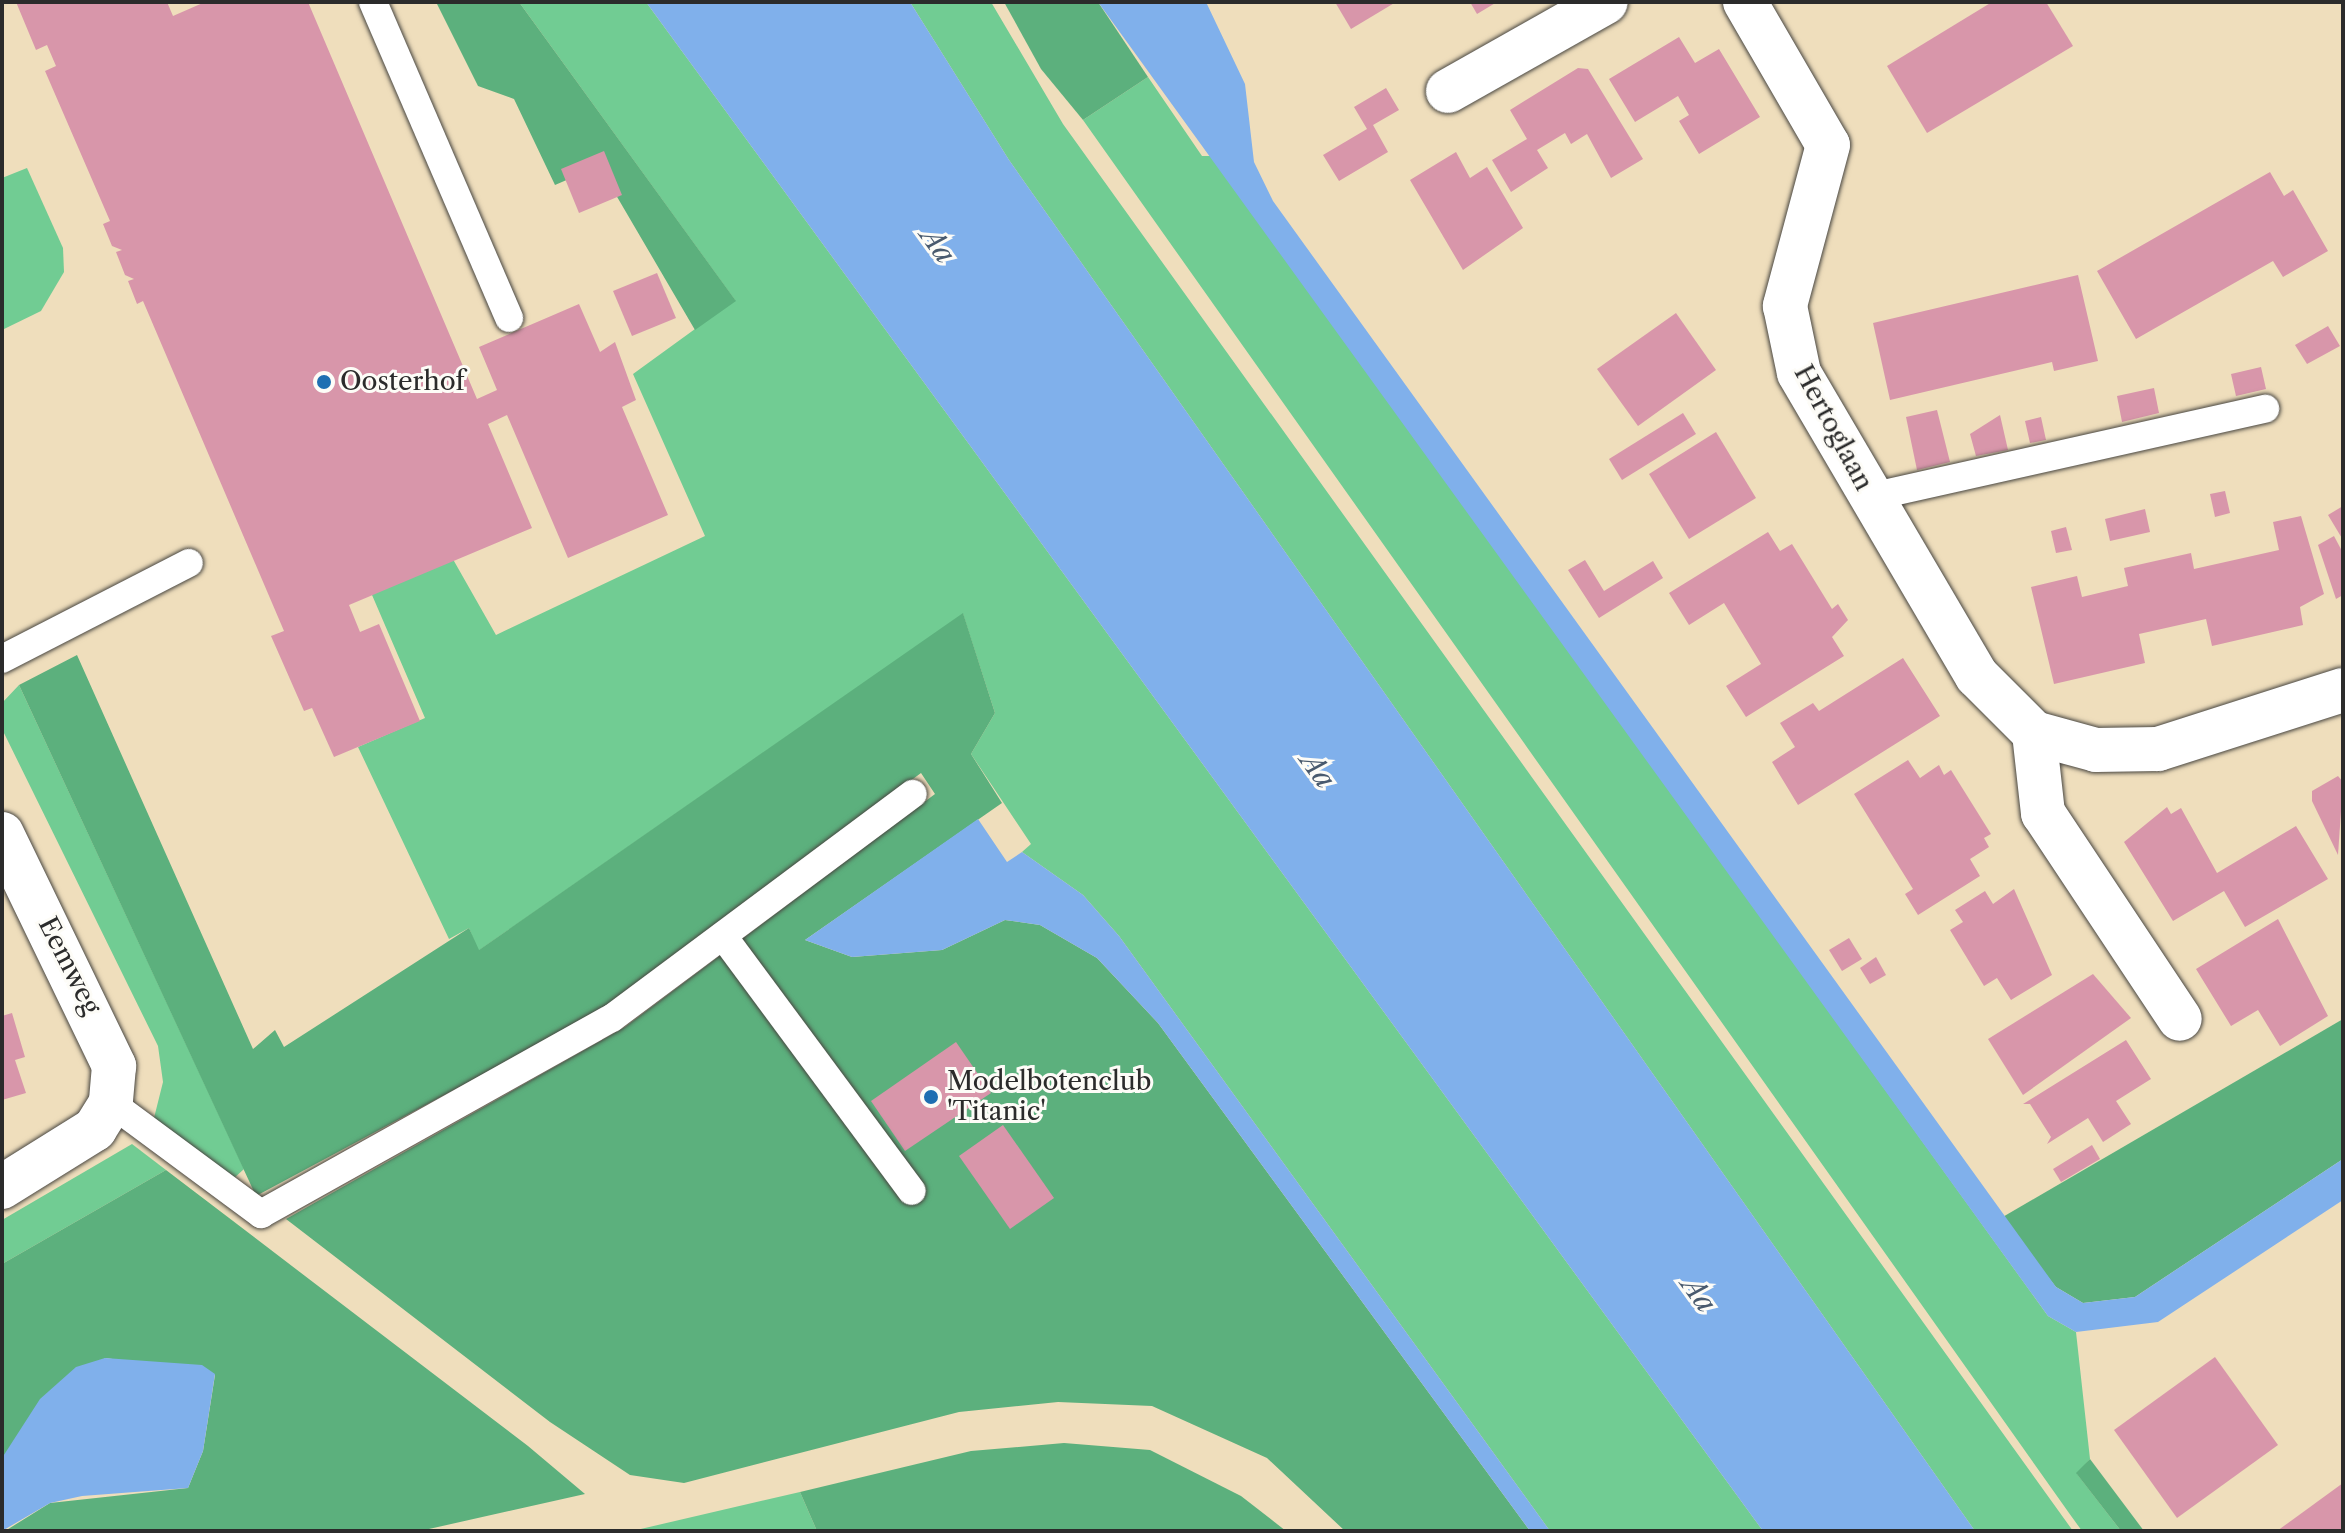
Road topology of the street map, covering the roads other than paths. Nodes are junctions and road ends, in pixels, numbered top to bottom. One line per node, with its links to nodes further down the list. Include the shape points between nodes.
1 (373, 2): 5 (lane)
2 (1606, 2): 4 (street)
3 (1745, 2): 7 (street, Hertoglaan, via 1828,145 1785,306 1799,373)
4 (1448, 91)
5 (509, 318)
6 (2265, 409): 7 (lane)
7 (1870, 497): 11 (street, Hertoglaan, via 1977,676)
8 (189, 563): 9 (lane)
9 (2, 659)
10 (2343, 690): 11 (street, Hertoglaan, via 2158,749 2096,750)
11 (2034, 733): 15 (street, via 2043,813)
12 (913, 794): 14 (lane)
13 (2, 834): 16 (street, Eemweg, via 104,1034 114,1066)
14 (723, 936): 16 (lane, via 612,1018 261,1214); 18 (lane)
15 (2180, 1019)
16 (111, 1103): 17 (street, via 71,1149)
17 (2, 1187)
18 (912, 1191)

